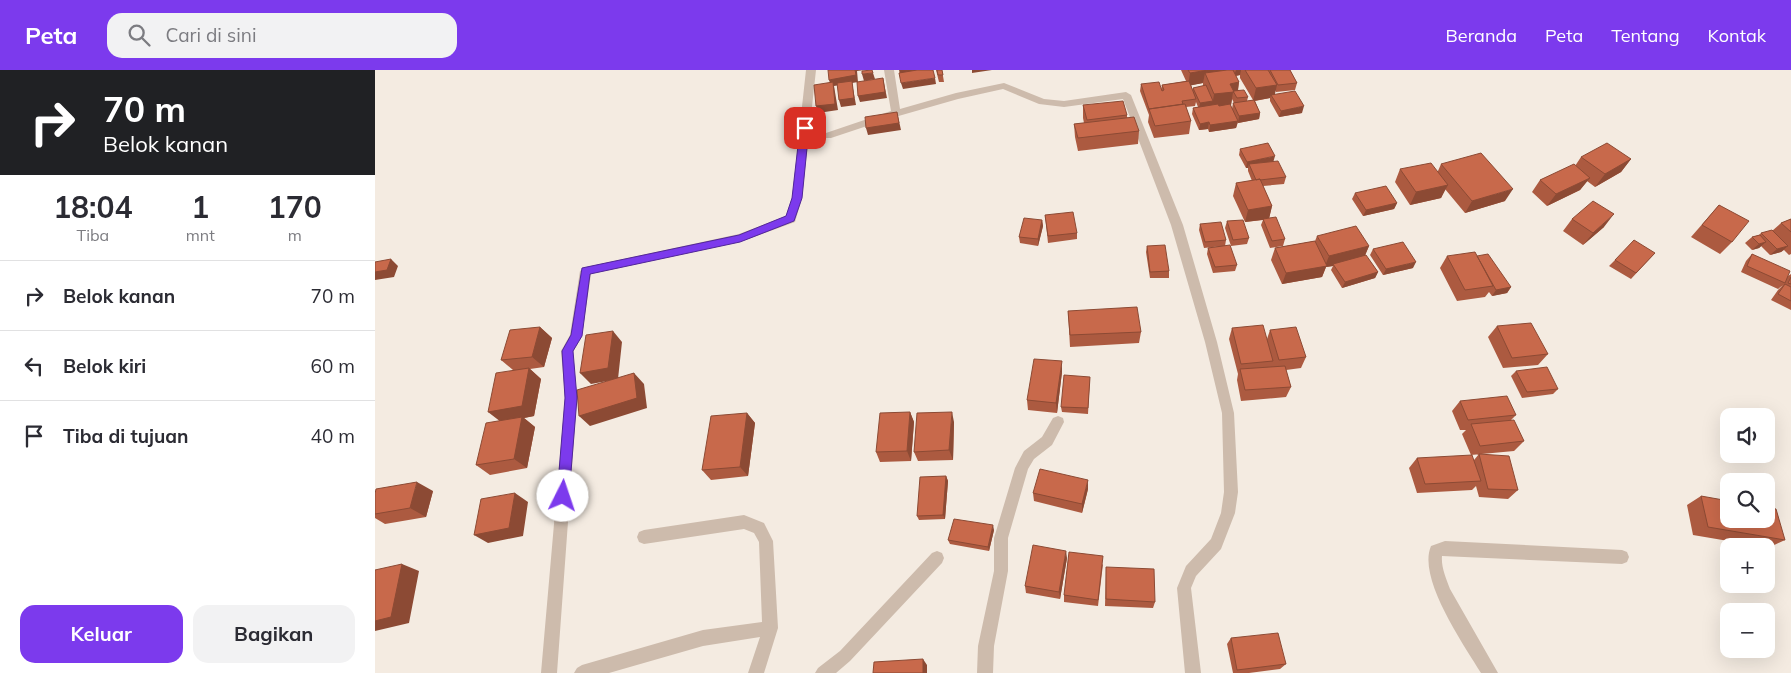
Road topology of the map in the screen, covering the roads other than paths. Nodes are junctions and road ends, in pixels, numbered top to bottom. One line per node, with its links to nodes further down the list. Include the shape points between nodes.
1 (811, 70): 10 (street, via 797,198 791,218 740,238 585,271 577,336 567,351 571,398)
2 (889, 70): 3 (street)
3 (896, 113): 4 (street); 15 (street, via 1004,86 1043,102 1064,104 1125,95 1177,225 1228,413 1231,492 1228,513 1216,544 1191,570 1186,580)
4 (827, 136)
5 (1058, 422): 14 (street, via 1047,441 1029,455 1022,468 1001,538 1001,571 985,646)
6 (645, 537): 9 (street, via 744,522 759,528 766,541)
7 (1622, 557): 16 (street, via 1445,548 1436,551 1434,566 1440,584)
8 (937, 558): 13 (street, via 845,656)
9 (770, 628): 11 (street, via 703,638); 12 (street)
10 (549, 673)
11 (582, 673)
12 (757, 673)
13 (823, 673)
14 (985, 673)
15 (1193, 673)
16 (1490, 673)

